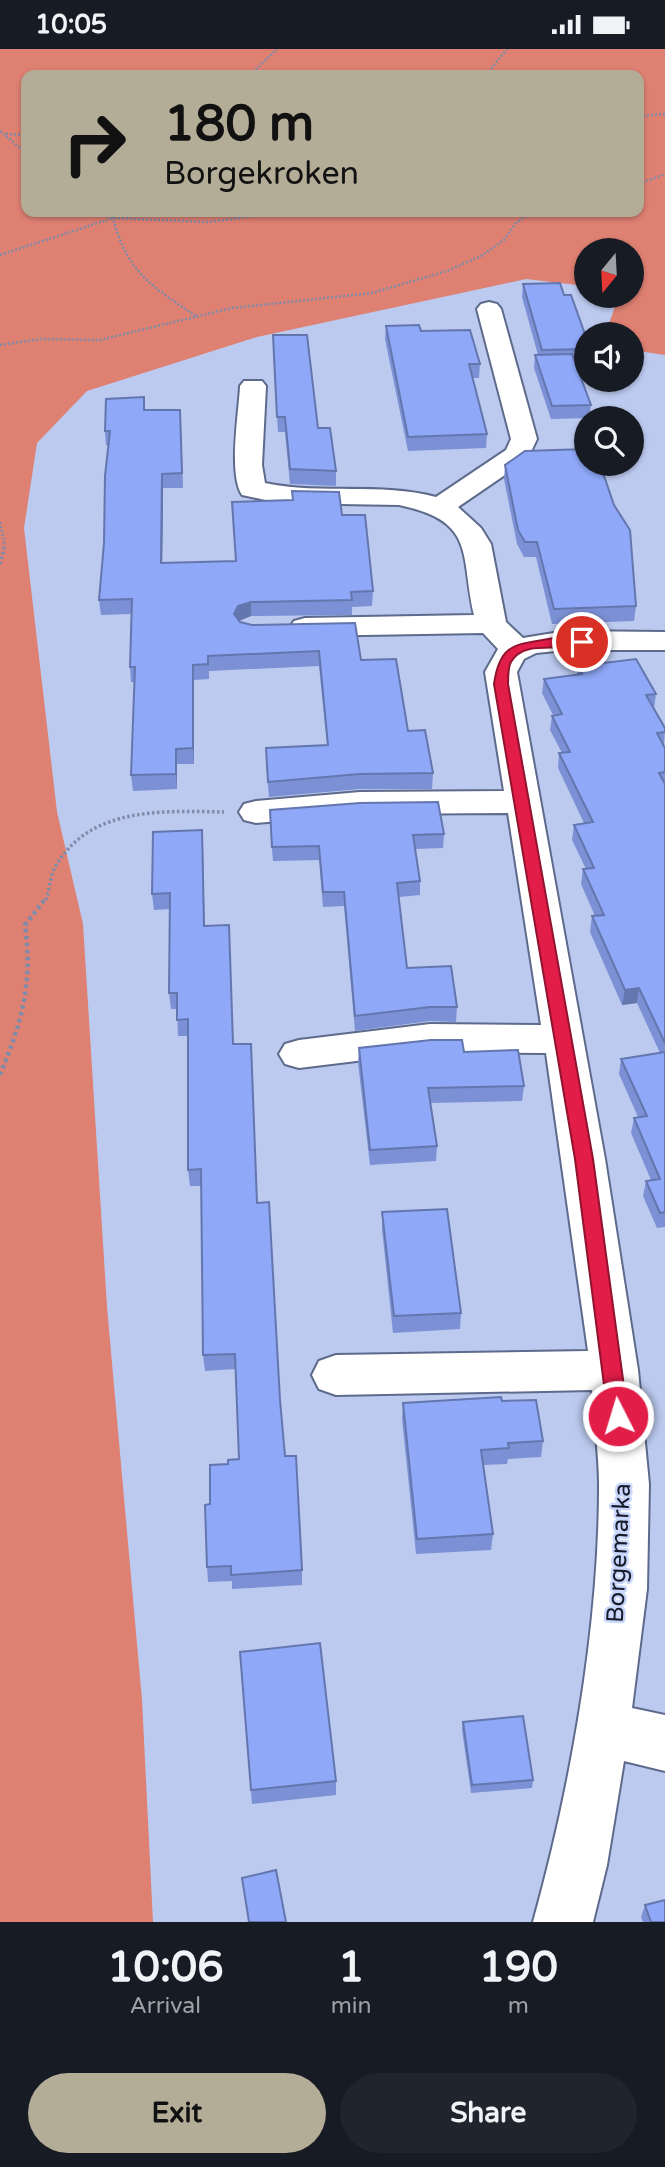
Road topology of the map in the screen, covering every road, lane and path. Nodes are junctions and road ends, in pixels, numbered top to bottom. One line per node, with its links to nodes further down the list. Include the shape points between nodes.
1 (277, 49): 3 (path)
2 (508, 49): 4 (path)
3 (255, 70)
4 (490, 70)
5 (665, 114): 6 (path)
6 (644, 116)
7 (0, 131): 8 (path)
8 (5, 134): 9 (path); 10 (path)
9 (21, 135)
10 (21, 148)
11 (665, 174): 12 (path)
12 (644, 182)
13 (246, 217): 15 (path, via 209,222)
14 (525, 217): 18 (path, via 505,240 447,271 353,297 279,302)
15 (113, 218): 16 (path); 18 (path, via 120,250 138,276)
16 (0, 255)
17 (489, 309): 21 (street, via 524,439 518,454)
18 (196, 316): 19 (path, via 100,340 40,339)
19 (0, 345)
20 (253, 386): 21 (street, via 252,489 273,496 374,496)
21 (440, 507): 25 (street, via 464,524 479,544)
22 (0, 523): 23 (path, via 6,546)
23 (0, 564)
24 (279, 628): 25 (street)
25 (504, 637): 26 (street, via 554,642); 27 (street, Borgemarka, via 501,684)
26 (665, 641)
27 (521, 802): 28 (street, via 360,803); 29 (street, Borgemarka)
28 (256, 812): 31 (path, via 126,814 100,823 64,852 53,869 44,904 25,925 32,963 26,1008)
29 (564, 1038): 30 (street, via 430,1038); 32 (street, Borgemarka)
30 (299, 1053)
31 (0, 1075)
32 (614, 1370): 33 (street); 34 (street, Borgemarka, via 624,1484 621,1576)
33 (336, 1375)
34 (602, 1729): 35 (street); 36 (street, Borgemarka)
35 (665, 1743)
36 (563, 1922)

